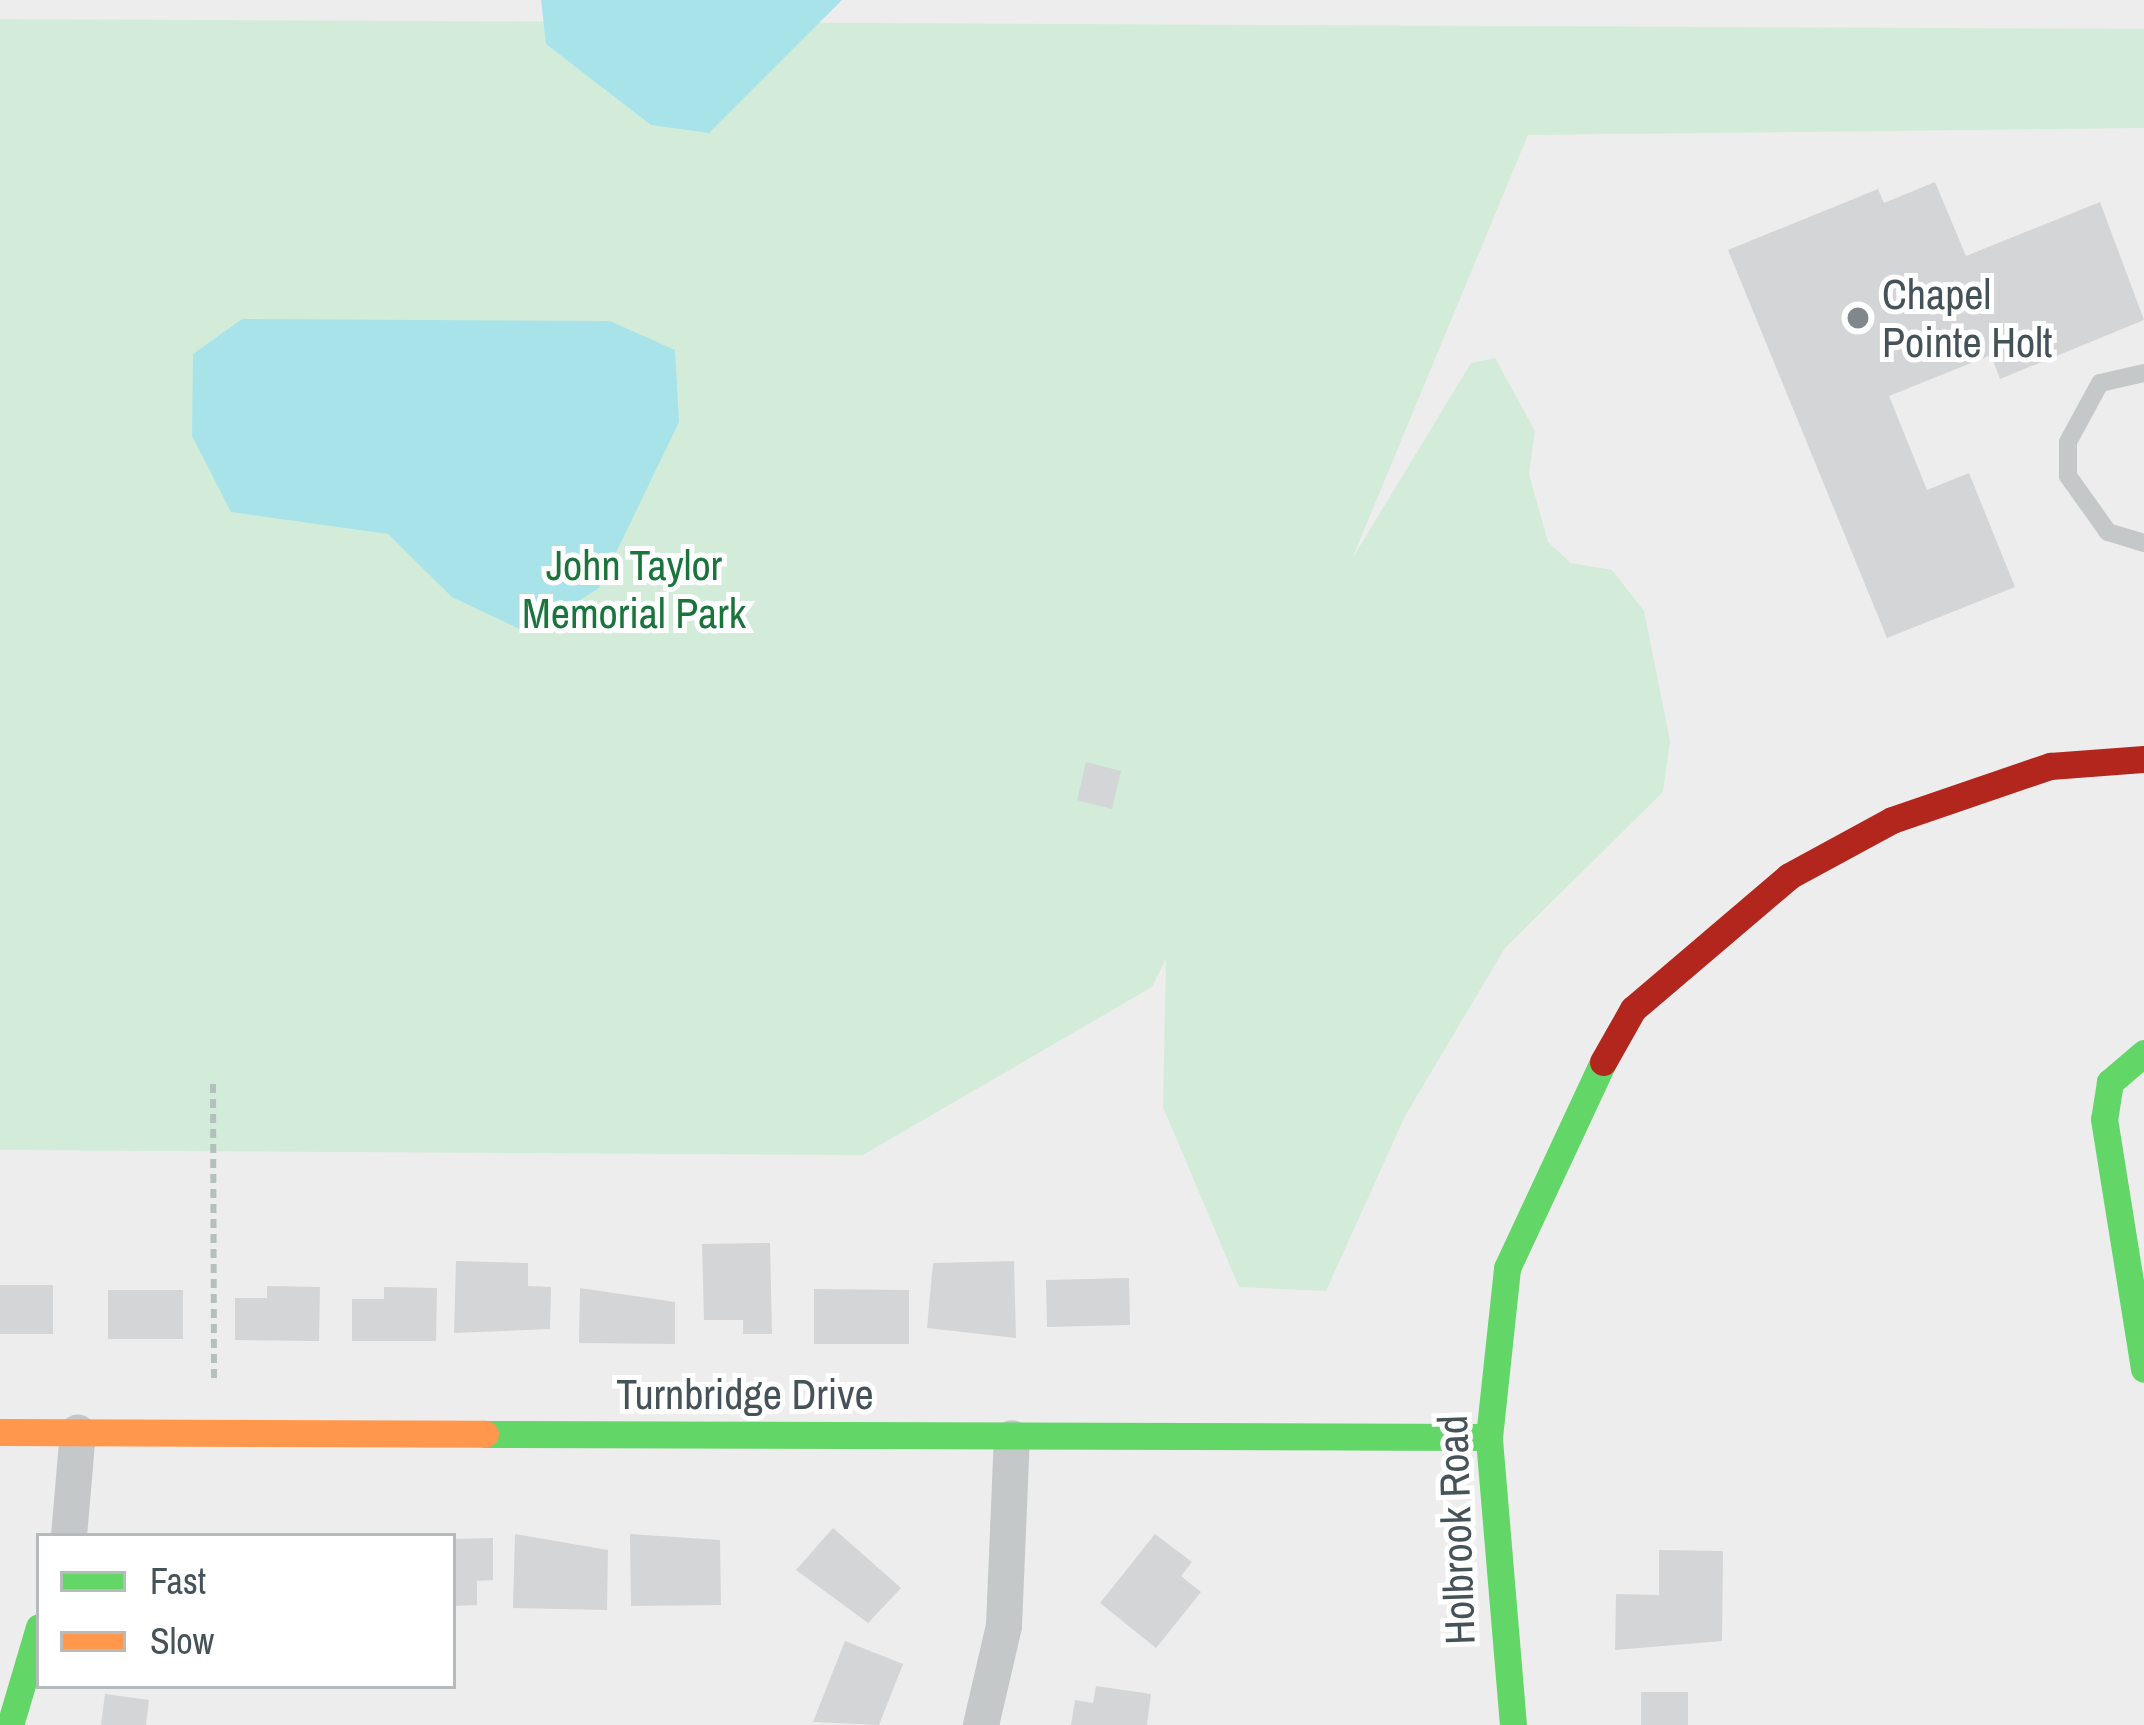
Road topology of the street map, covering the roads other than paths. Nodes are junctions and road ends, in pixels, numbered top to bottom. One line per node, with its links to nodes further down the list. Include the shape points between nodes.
1 (2144, 373): 2 (lane, via 2100,383 2068,442 2068,476 2108,532)
2 (2144, 543)
3 (2144, 760): 8 (street, Holbrook Road, via 2050,766 1892,820 1789,876 1633,1009 1552,1154 1508,1268)
4 (2144, 1053): 5 (street, via 2110,1082 2104,1119)
5 (2144, 1369)
6 (0, 1432): 7 (street, Turnbridge Drive)
7 (78, 1432): 9 (street, Turnbridge Drive); 10 (street)
8 (1489, 1437): 9 (street, Turnbridge Drive); 14 (street, Holbrook Road)
9 (1012, 1438): 13 (street, via 1004,1626)
10 (69, 1533)
11 (36, 1637): 12 (street)
12 (10, 1725)
13 (981, 1725)
14 (1513, 1725)

